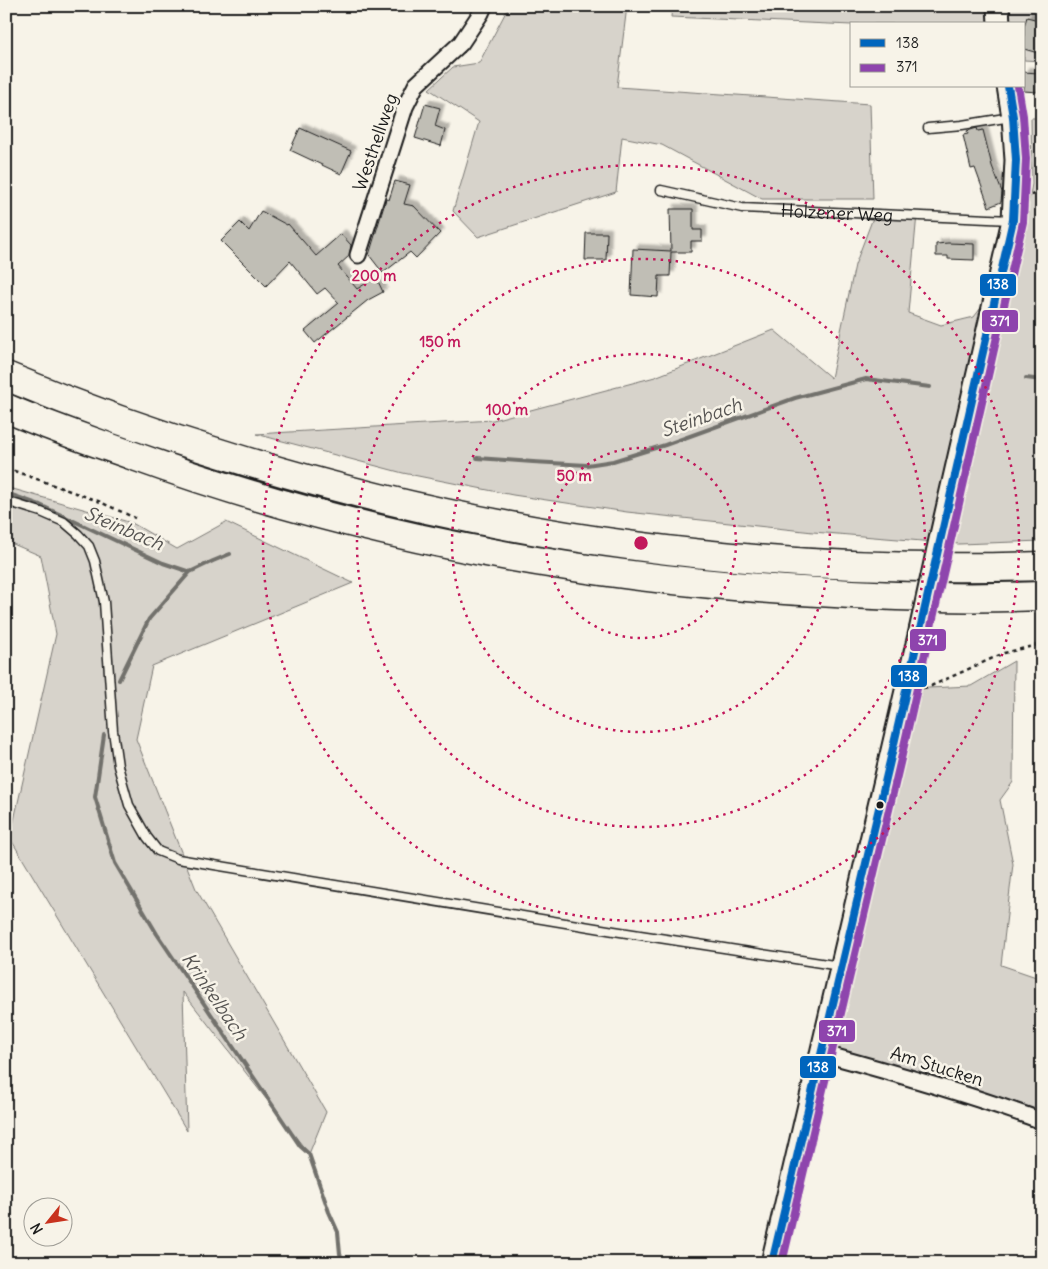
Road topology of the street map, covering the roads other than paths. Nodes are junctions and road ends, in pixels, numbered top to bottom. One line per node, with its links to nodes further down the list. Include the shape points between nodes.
1 (484, 6): 9 (street, Westhellweg, via 462,42 416,85 404,107)
2 (998, 6): 3 (main road)
3 (999, 22)
4 (1008, 88): 5 (main road)
5 (1012, 117): 6 (lane); 8 (main road, via 1016,160)
6 (928, 128)
7 (661, 190): 8 (lane, Holzener Weg, via 742,208)
8 (1013, 220): 15 (main road, bridge)
9 (358, 256)
10 (6, 376): 13 (highway, via 138,427 280,472 414,507 506,526 674,552 780,562 975,568)
11 (6, 408): 14 (highway, via 174,471 258,497 408,536 503,556 674,581 782,590 893,597)
12 (6, 501): 15 (lane, via 64,522 89,546 104,602 118,766 129,805 158,851 178,859)
13 (1042, 566)
14 (1042, 596)
15 (842, 966): 16 (main road)
16 (821, 1053): 17 (street, Am Stucken, via 995,1103); 18 (main road)
17 (1042, 1121)
18 (772, 1263)

